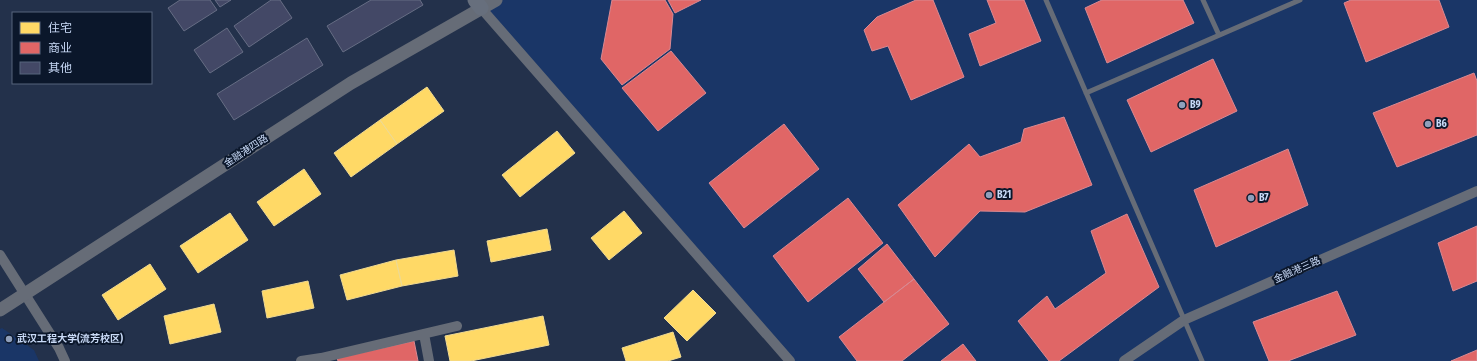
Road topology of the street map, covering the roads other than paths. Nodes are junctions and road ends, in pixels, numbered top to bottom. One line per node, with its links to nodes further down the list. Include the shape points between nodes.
1 (496, 0): 5 (street, 金融港四路)
2 (1046, 0): 7 (lane)
3 (1203, 0): 6 (lane)
4 (1300, 0): 6 (lane)
5 (478, 4): 10 (street, 金融港四路); 19 (street)
6 (1219, 35): 7 (lane)
7 (1086, 93): 12 (lane)
8 (1477, 191): 12 (street, 金融港三路)
9 (0, 255): 10 (street)
10 (25, 294): 11 (street, 金融港四路); 16 (street)
11 (0, 310)
12 (1184, 320): 20 (street, 金融港三路); 21 (lane)
13 (457, 326): 14 (street)
14 (424, 334): 15 (street); 18 (street)
15 (322, 360): 17 (street)
16 (65, 361)
17 (301, 361)
18 (429, 361)
19 (790, 361)
20 (1124, 361)
21 (1202, 361)

